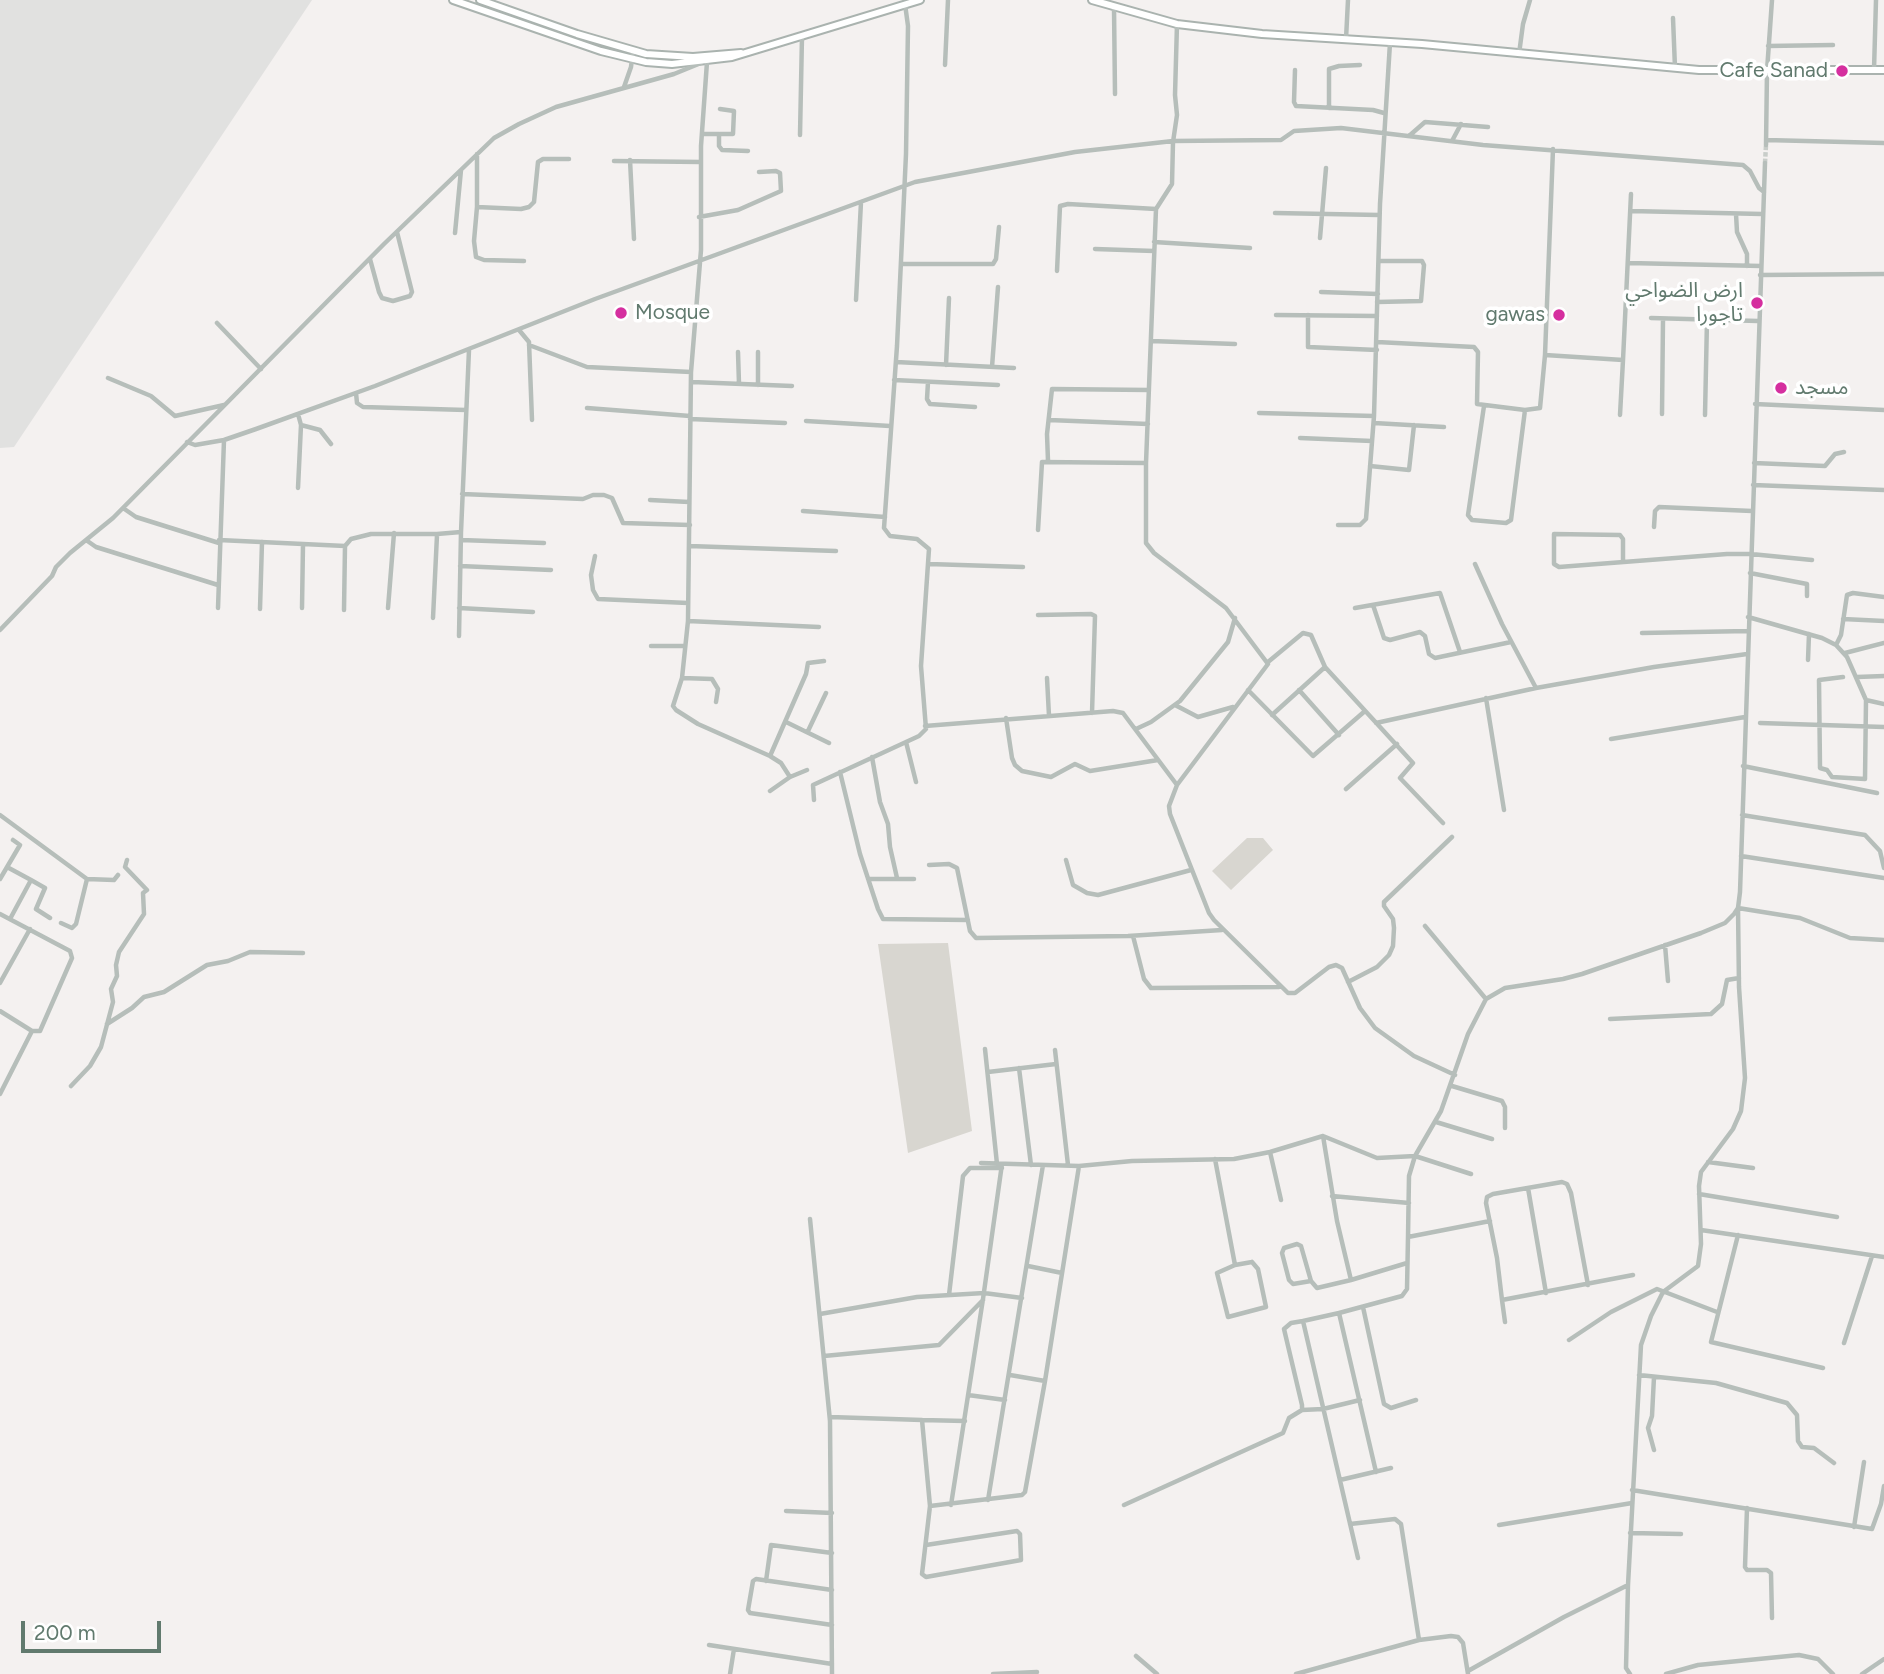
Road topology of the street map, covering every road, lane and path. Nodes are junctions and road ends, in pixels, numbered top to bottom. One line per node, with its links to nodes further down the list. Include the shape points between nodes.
1 (453, 0): 23 (main road, via 573,42)
2 (480, 0): 13 (main road)
3 (510, 0): 13 (street)
4 (920, 0): 11 (main road)
5 (948, 0): 25 (street)
6 (1092, 0): 12 (main road)
7 (1348, 0): 17 (street)
8 (1530, 0): 22 (street)
9 (1772, 0): 20 (street)
10 (1876, 0): 29 (street)
11 (905, 4): 16 (main road); 58 (street, via 908,67)
12 (1114, 7): 15 (main road); 33 (street)
13 (508, 9): 23 (main road)
14 (1673, 18): 27 (street)
15 (1177, 24): 17 (main road); 44 (street)
16 (802, 35): 21 (main road); 42 (street)
17 (1346, 39): 18 (main road)
18 (1390, 43): 22 (main road); 36 (street)
19 (1833, 45): 20 (street)
20 (1768, 47): 31 (street)
21 (746, 52): 23 (main road); 24 (main road)
22 (1519, 54): 27 (main road)
23 (632, 55): 24 (main road, via 672,65); 32 (street)
24 (704, 62): 32 (street); 39 (street)
25 (945, 65)
26 (1360, 65): 34 (street, via 1329,68)
27 (1675, 68): 31 (main road)
28 (1294, 70): 34 (street, via 1295,105)
29 (1874, 70): 30 (main road); 31 (main road)
30 (1884, 70)
31 (1767, 71): 46 (street, via 1766,142)
32 (624, 87): 49 (street, via 531,117)
33 (1115, 94)
34 (1329, 108): 36 (street)
35 (720, 109): 40 (street, via 734,111 733,134)
36 (1384, 113): 41 (street)
37 (1461, 124): 38 (street); 43 (street, via 1425,122); 45 (street)
38 (1488, 127)
39 (702, 134): 40 (street); 53 (street)
40 (719, 134): 48 (street, via 722,150)
41 (1383, 134): 43 (street); 44 (street, via 1338,128 1294,131 1281,140); 68 (street)
42 (800, 135)
43 (1408, 137): 45 (street)
44 (1173, 141): 58 (street, via 1024,161 927,178); 63 (street, via 1172,186)
45 (1452, 141): 47 (street)
46 (1884, 143)
47 (1553, 149): 59 (street, via 1743,165); 114 (street)
48 (748, 151)
49 (477, 153): 56 (street); 62 (street)
50 (569, 159): 62 (street, via 538,162 534,202 529,208)
51 (630, 160): 52 (street); 53 (street); 75 (street)
52 (614, 161)
53 (701, 162): 70 (street)
54 (1765, 163): 59 (street)
55 (1326, 168): 66 (street)
56 (461, 169): 72 (street); 73 (street)
57 (759, 172): 70 (street, via 780,173 780,191 738,210)
58 (903, 187): 61 (street); 85 (street)
59 (1764, 192): 69 (street)
60 (1631, 194): 64 (street)
61 (861, 202): 81 (street); 95 (street)
62 (477, 207): 82 (street, via 476,257)
63 (1156, 209): 76 (street); 88 (street, via 1060,206)
64 (1631, 211): 67 (street); 84 (street)
65 (1275, 213): 66 (street)
66 (1322, 214): 68 (street); 74 (street)
67 (1736, 214): 69 (street); 86 (street)
68 (1379, 215): 83 (street)
69 (1762, 215): 87 (street)
70 (699, 216): 81 (street)
71 (999, 227): 85 (street, via 993,264)
72 (397, 232): 80 (street); 80 (street, via 410,296 393,301 383,298)
73 (455, 233)
74 (1320, 238)
75 (634, 239)
76 (1154, 242): 77 (street); 79 (street)
77 (1250, 248)
78 (1095, 249): 79 (street)
79 (1154, 251): 106 (street)
80 (370, 258): 120 (street)
81 (700, 260): 105 (street); 121 (street)
82 (524, 261)
83 (1379, 261): 93 (street); 96 (street, via 1422,261 1424,265 1421,301)
84 (1629, 263): 86 (street); 115 (street)
85 (901, 264): 116 (street)
86 (1747, 266): 87 (street)
87 (1761, 266): 90 (street)
88 (1057, 271)
89 (1884, 274): 90 (street)
90 (1760, 275): 103 (street)
91 (998, 287): 118 (street)
92 (1321, 292): 93 (street)
93 (1378, 294): 96 (street)
94 (949, 298): 117 (street)
95 (856, 300)
96 (1377, 302): 99 (street)
97 (1276, 314): 98 (street)
98 (1308, 315): 99 (street); 111 (street, via 1308,347)
99 (1377, 316): 107 (street)
100 (1651, 318): 101 (street)
101 (1663, 318): 102 (street); 142 (street)
102 (1707, 320): 103 (street); 144 (street)
103 (1759, 321): 132 (street)
104 (217, 323): 120 (street)
105 (519, 330): 109 (street); 110 (street)
106 (1152, 341): 108 (street); 130 (street)
107 (1377, 342): 111 (street); 134 (street, via 1475,348 1476,402)
108 (1236, 344)
109 (529, 345): 121 (street, via 587,367); 147 (street)
110 (469, 350): 131 (street); 137 (street)
111 (1377, 350): 145 (street)
112 (738, 352): 126 (street)
113 (758, 352): 127 (street)
114 (1545, 355): 115 (street); 138 (street, via 1541,406)
115 (1623, 360): 143 (street)
116 (896, 362): 117 (street); 123 (street)
117 (946, 365): 118 (street)
118 (992, 367): 119 (street)
119 (1014, 368)
120 (261, 369): 133 (street)
121 (691, 372): 124 (street)
122 (108, 377): 133 (street, via 151,396 175,416)
123 (894, 380): 125 (street); 155 (street)
124 (692, 382): 126 (street); 146 (street)
125 (928, 382): 128 (street); 135 (street, via 930,404)
126 (739, 384): 127 (street)
127 (758, 385): 129 (street)
128 (998, 385)
129 (792, 386)
130 (1149, 390): 148 (street, via 1054,388); 152 (street)
131 (356, 393): 137 (street, via 360,406); 141 (street)
132 (1755, 404): 139 (street); 165 (street)
133 (225, 405): 160 (street)
134 (1484, 406): 138 (street); 138 (street, via 1468,515 1472,520 1511,520)
135 (975, 407)
136 (587, 408): 146 (street)
137 (466, 410): 170 (street)
138 (1525, 410)
139 (1884, 410)
140 (1259, 413): 145 (street)
141 (298, 414): 153 (street); 158 (street)
142 (1662, 414)
143 (1620, 415)
144 (1705, 415)
145 (1374, 416): 151 (street)
146 (690, 417): 150 (street); 172 (street)
147 (532, 420)
148 (1049, 420): 152 (street); 163 (street)
149 (806, 421): 155 (street)
150 (785, 423)
151 (1374, 423): 154 (street); 159 (street)
152 (1148, 424): 164 (street)
153 (301, 425): 161 (street, via 318,429); 168 (street)
154 (1414, 425): 156 (street); 166 (street, via 1409,470)
155 (890, 426): 176 (street)
156 (1444, 427)
157 (1300, 438): 159 (street)
158 (224, 440): 160 (street); 186 (street)
159 (1372, 441): 166 (street)
160 (187, 442): 173 (street)
161 (331, 444)
162 (1844, 452): 165 (street, via 1825,466)
163 (1048, 461): 164 (street); 180 (street, via 1040,466)
164 (1146, 463): 219 (street, via 1147,546)
165 (1754, 463): 167 (street)
166 (1370, 466): 177 (street, via 1365,522 1360,526)
167 (1753, 485): 169 (street); 175 (street)
168 (299, 488)
169 (1884, 490)
170 (462, 494): 178 (street, via 578,499 604,495 612,498 623,523); 181 (street)
171 (649, 500): 172 (street)
172 (689, 502): 178 (street)
173 (123, 508): 184 (street); 186 (street, via 136,517)
174 (803, 511): 176 (street)
175 (1752, 511): 179 (street, via 1659,507); 193 (street)
176 (885, 517): 197 (street, via 888,535 918,539 927,546)
177 (1338, 524)
178 (690, 525): 191 (street)
179 (1654, 527)
180 (1038, 530)
181 (461, 532): 183 (street); 185 (street)
182 (394, 533): 183 (street); 190 (street, via 361,535); 211 (street)
183 (437, 534): 218 (street)
184 (86, 540): 203 (street); 224 (street)
185 (461, 540): 188 (street); 199 (street)
186 (219, 541): 187 (street); 203 (street)
187 (262, 542): 189 (street); 209 (street)
188 (544, 543)
189 (303, 544): 190 (street); 210 (street)
190 (345, 546): 214 (street)
191 (689, 546): 192 (street); 206 (street)
192 (836, 551)
193 (1751, 554): 195 (street); 196 (street); 202 (street)
194 (595, 556): 206 (street, via 591,575 598,599)
195 (1812, 560)
196 (1623, 561): 196 (street, via 1557,566 1553,535 1620,535)
197 (929, 564): 200 (street); 265 (street, via 921,666)
198 (1475, 564): 229 (street)
199 (460, 566): 201 (street); 212 (street)
200 (1023, 567)
201 (551, 570)
202 (1750, 573): 204 (street, via 1807,584); 217 (street)
203 (218, 585): 208 (street)
204 (1807, 596)
205 (1884, 597): 220 (street, via 1849,593)
206 (688, 603): 221 (street)
207 (1373, 605): 213 (street); 234 (street, via 1386,639 1420,632 1432,657); 234 (street, via 1440,593)
208 (218, 608)
209 (260, 608)
210 (302, 608)
211 (388, 608)
212 (460, 608): 215 (street); 228 (street)
213 (1355, 608)
214 (344, 610)
215 (533, 612)
216 (1038, 615): 257 (street, via 1095,616)
217 (1748, 617): 225 (street); 227 (street)
218 (433, 618)
219 (1235, 618): 239 (street); 254 (street, via 1228,642)
220 (1843, 619): 222 (street); 231 (street)
221 (688, 621): 223 (street); 233 (street)
222 (1884, 621)
223 (819, 627)
224 (0, 630)
225 (1748, 631): 226 (street); 236 (street)
226 (1642, 632)
227 (1809, 634): 231 (street); 237 (street)
228 (459, 636)
229 (1511, 642): 234 (street); 246 (street)
230 (1884, 643): 235 (street)
231 (1836, 645): 235 (street)
232 (651, 646): 233 (street)
233 (685, 646): 244 (street)
234 (1460, 652)
235 (1844, 653): 243 (street)
236 (1747, 654): 246 (street); 260 (street)
237 (1808, 660)
238 (824, 661): 262 (street, via 808,663)
239 (1268, 662): 240 (street, via 1306,633); 247 (street)
240 (1325, 667): 248 (street); 256 (street)
241 (1884, 676): 243 (street)
242 (1843, 677): 266 (street, via 1819,680)
243 (1857, 677): 251 (street)
244 (682, 678): 252 (street, via 714,680 719,689); 276 (street, via 673,705 676,710)
245 (1047, 678): 259 (street)
246 (1536, 688): 250 (street)
247 (1248, 690): 255 (street); 258 (street)
248 (1299, 690): 258 (street); 271 (street)
249 (826, 694): 270 (street)
250 (1486, 698): 263 (street); 289 (street)
251 (1866, 700): 253 (street); 267 (street)
252 (716, 702)
253 (1884, 704)
254 (1175, 705): 255 (street, via 1198,717); 269 (street)
255 (1235, 706): 284 (street)
256 (1365, 711): 263 (street); 271 (street)
257 (1092, 713): 259 (street); 269 (street, via 1121,711)
258 (1272, 715): 271 (street, via 1312,756)
259 (1049, 716): 261 (street)
260 (1745, 717): 272 (street); 279 (street)
261 (1006, 718): 265 (street); 278 (street, via 1012,758 1022,771 1051,777 1075,764 1090,771)
262 (786, 722): 270 (street); 276 (street)
263 (1376, 723): 275 (street)
264 (1760, 723): 266 (street)
265 (925, 726): 273 (street, via 923,733)
266 (1819, 726): 267 (street); 267 (street, via 1820,768 1832,777 1863,780)
267 (1865, 727): 268 (street)
268 (1884, 727)
269 (1136, 729): 278 (street)
270 (808, 731): 274 (street)
271 (1339, 735)
272 (1611, 740)
273 (906, 742): 277 (street); 283 (street)
274 (829, 743)
275 (1397, 744): 285 (street); 292 (street, via 1413,763 1400,778)
276 (770, 756): 282 (street)
277 (872, 757): 281 (street); 303 (street)
278 (1158, 760): 284 (street)
279 (1743, 766): 287 (street); 291 (street)
280 (807, 770): 282 (street)
281 (840, 772): 288 (street, via 812,786); 307 (street)
282 (790, 776): 286 (street)
283 (916, 782)
284 (1177, 785): 301 (street, via 1170,814)
285 (1346, 789)
286 (770, 791)
287 (1877, 793)
288 (814, 800)
289 (1504, 810)
290 (0, 815): 306 (street)
291 (1742, 815): 295 (street); 300 (street, via 1865,835 1880,851)
292 (1443, 823)
293 (1452, 837): 325 (street, via 1384,902 1394,928 1389,955)
294 (13, 840): 299 (street, via 20,845)
295 (1741, 856): 304 (street); 310 (street)
296 (1066, 859): 301 (street, via 1073,885 1098,895)
297 (127, 860): 331 (street, via 125,867 147,890 143,893 144,914 119,952)
298 (929, 865): 314 (street, via 957,868)
299 (7, 867): 305 (street); 309 (street)
300 (1884, 868)
301 (1191, 870): 318 (street, via 1210,915)
302 (118, 875): 306 (street, via 114,880)
303 (897, 878): 307 (street); 308 (street)
304 (1884, 878)
305 (0, 879)
306 (88, 879): 315 (street, via 76,924 72,928)
307 (868, 879): 314 (street, via 885,920)
308 (914, 879)
309 (31, 880): 312 (street, via 45,887 36,909); 313 (street)
310 (1738, 908): 320 (street, via 1800,918 1850,937); 321 (street, via 1725,923); 323 (street)
311 (0, 914): 313 (street)
312 (50, 918)
313 (10, 919): 317 (street)
314 (968, 920): 319 (street, via 976,938)
315 (61, 923)
316 (1425, 926): 328 (street)
317 (30, 929): 326 (street); 332 (street, via 71,951 72,958 40,1031)
318 (1223, 930): 319 (street); 327 (street)
319 (1133, 936): 327 (street, via 1144,979 1151,988)
320 (1884, 940)
321 (1665, 945): 324 (street); 328 (street, via 1563,979 1505,988)
322 (303, 953): 331 (street, via 250,952 207,965 164,992 144,997)
323 (1739, 978): 330 (street, via 1727,981 1722,1004 1711,1014); 349 (street, via 1745,1078 1741,1111)
324 (1668, 981)
325 (1348, 982): 327 (street, via 1342,968 1334,965 1295,993); 338 (street, via 1360,1008 1383,1034 1414,1056)
326 (0, 983)
327 (1280, 987)
328 (1486, 999): 338 (street)
329 (0, 1011): 332 (street)
330 (1610, 1020)
331 (107, 1024): 339 (street, via 102,1047)
332 (32, 1031): 341 (street)
333 (985, 1049): 337 (street)
334 (1055, 1050): 335 (street)
335 (1056, 1064): 336 (street); 354 (street)
336 (1019, 1068): 337 (street); 352 (street)
337 (987, 1072): 351 (street)
338 (1455, 1075): 340 (street)
339 (71, 1086)
340 (1452, 1086): 342 (street); 343 (street, via 1502,1101)
341 (0, 1094)
342 (1436, 1122): 345 (street); 347 (street)
343 (1505, 1128)
344 (1323, 1136): 346 (street); 347 (street, via 1377,1158); 360 (street)
345 (1492, 1139)
346 (1270, 1152): 348 (street); 361 (street)
347 (1415, 1156): 357 (street); 362 (street)
348 (1215, 1159): 355 (street); 372 (street)
349 (1707, 1162): 356 (street); 359 (street)
350 (981, 1163): 351 (street)
351 (1000, 1165): 352 (street); 381 (street, via 970,1168 963,1176); 382 (street)
352 (1031, 1165): 353 (street)
353 (1043, 1165): 354 (street); 373 (street)
354 (1068, 1165): 355 (street)
355 (1079, 1166): 374 (street)
356 (1753, 1168)
357 (1471, 1174)
358 (1528, 1188): 365 (street, via 1487,1197); 378 (street, via 1562,1182 1569,1187); 380 (street)
359 (1699, 1194): 363 (street); 366 (street)
360 (1332, 1196): 362 (street); 376 (street)
361 (1281, 1200)
362 (1409, 1203): 368 (street)
363 (1837, 1217)
364 (810, 1219): 388 (street)
365 (1490, 1222): 368 (street); 384 (street)
366 (1701, 1230): 367 (street); 379 (street, via 1698,1266)
367 (1738, 1235): 369 (street); 386 (street)
368 (1408, 1237): 371 (street)
369 (1872, 1256): 370 (street); 392 (street)
370 (1884, 1257)
371 (1408, 1263): 376 (street); 385 (street, via 1402,1296)
372 (1236, 1265): 372 (street, via 1256,1264 1267,1305 1230,1317 1217,1275)
373 (1028, 1266): 374 (street); 383 (street)
374 (1062, 1272): 398 (street)
375 (1633, 1275): 378 (street)
376 (1351, 1280): 377 (street, via 1317,1288)
377 (1311, 1281): 377 (street, via 1297,1284 1289,1280 1284,1248 1301,1245)
378 (1588, 1285): 380 (street)
379 (1663, 1292): 386 (street); 391 (street, via 1646,1293); 395 (street, via 1643,1339)
380 (1546, 1293): 384 (street)
381 (949, 1295): 382 (street); 388 (street)
382 (984, 1296): 383 (street); 393 (street, via 939,1345); 399 (street)
383 (1022, 1298): 396 (street)
384 (1502, 1300): 390 (street)
385 (1363, 1307): 387 (street); 402 (street, via 1384,1404 1391,1408)
386 (1717, 1312): 394 (street, via 1711,1342)
387 (1339, 1313): 389 (street); 401 (street)
388 (820, 1314): 393 (street)
389 (1303, 1321): 403 (street); 404 (street, via 1284,1329)
390 (1505, 1321)
391 (1569, 1340)
392 (1844, 1343)
393 (824, 1356): 405 (street)
394 (1823, 1368)
395 (1639, 1375): 397 (street); 415 (street)
396 (1010, 1376): 398 (street); 400 (street)
397 (1654, 1377): 408 (street, via 1648,1428); 410 (street, via 1716,1383 1787,1403 1797,1415 1802,1447 1814,1448)
398 (1045, 1381): 416 (street, via 1025,1492)
399 (968, 1395): 400 (street); 407 (street)
400 (1005, 1400): 416 (street)
401 (1360, 1400): 403 (street); 412 (street)
402 (1416, 1400)
403 (1323, 1409): 404 (street); 413 (street)
404 (1302, 1410): 419 (street, via 1289,1418 1287,1429 1279,1436)
405 (830, 1417): 406 (street); 424 (street)
406 (922, 1420): 407 (street); 421 (street)
407 (965, 1421): 418 (street)
408 (1654, 1450)
409 (1864, 1462): 427 (street)
410 (1834, 1463)
411 (1391, 1468): 412 (street)
412 (1376, 1472): 413 (street)
413 (1340, 1480): 425 (street)
414 (1884, 1486): 420 (street)
415 (1632, 1490): 417 (street); 422 (street)
416 (988, 1500): 418 (street)
417 (1632, 1503): 426 (street); 428 (street)
418 (951, 1505): 421 (street)
419 (1124, 1505)
420 (1883, 1505): 427 (street, via 1874,1529)
421 (930, 1506): 430 (street)
422 (1747, 1508): 427 (street); 436 (street, via 1745,1567 1771,1573)
423 (786, 1511): 424 (street)
424 (832, 1513): 431 (street)
425 (1350, 1524): 432 (street); 438 (street, via 1395,1520 1401,1524)
426 (1499, 1525)
427 (1854, 1527)
428 (1630, 1533): 429 (street); 434 (street)
429 (1681, 1534)
430 (926, 1545): 430 (street, via 922,1574 926,1577 1021,1558 1017,1531)
431 (832, 1553): 433 (street, via 772,1545); 435 (street)
432 (1358, 1558)
433 (766, 1581): 435 (street); 437 (street, via 753,1581 750,1613)
434 (1628, 1585): 445 (street); 452 (street, via 1626,1668)
435 (832, 1590): 437 (street)
436 (1772, 1618)
437 (832, 1625): 443 (street)
438 (1419, 1640): 445 (street, via 1458,1637 1465,1647); 451 (street)
439 (709, 1645): 440 (street)
440 (734, 1648): 443 (street); 446 (street)
441 (1136, 1656): 450 (street)
442 (1884, 1659): 455 (street)
443 (832, 1664): 447 (street)
444 (1037, 1672): 449 (street)
445 (1468, 1672)
446 (730, 1674)
447 (832, 1674)
448 (993, 1674): 449 (street)
449 (1015, 1674)
450 (1157, 1674)
451 (1296, 1674)
452 (1630, 1674)
453 (1666, 1674): 454 (street, via 1698,1665 1799,1655 1818,1659)
454 (1833, 1674)
455 (1862, 1674)

